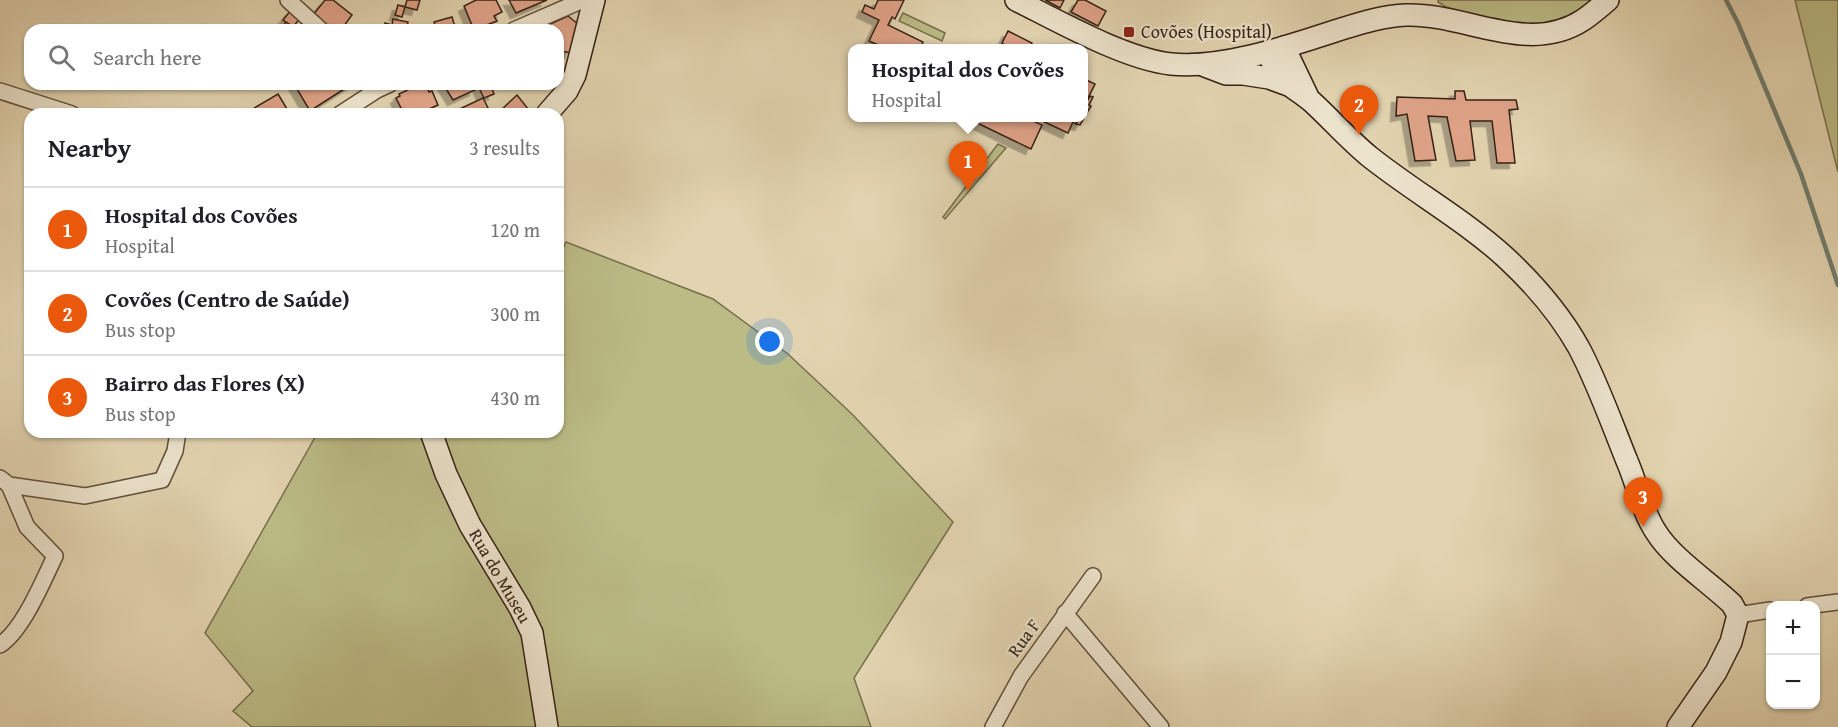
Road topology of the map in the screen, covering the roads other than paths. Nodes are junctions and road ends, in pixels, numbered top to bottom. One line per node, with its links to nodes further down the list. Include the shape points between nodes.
1 (288, 0): 6 (street)
2 (583, 0): 7 (street)
3 (594, 0): 16 (street, via 575,75)
4 (1016, 0): 9 (street, via 1146,59)
5 (1608, 0): 8 (street, via 1582,21 1556,32 1504,33 1437,16 1404,15)
6 (314, 24)
7 (528, 24)
8 (1277, 49): 9 (street); 10 (street, via 1272,67); 13 (street)
9 (1202, 65): 10 (street, via 1226,74 1269,78)
10 (1288, 86): 13 (street)
11 (373, 90): 15 (street)
12 (0, 92): 14 (street)
13 (1310, 101): 25 (street, via 1365,153 1467,225 1505,257 1561,319 1579,349 1657,534 1732,604)
14 (52, 108)
15 (348, 108)
16 (552, 108)
17 (177, 438): 19 (street, via 162,480 85,496)
18 (433, 438): 27 (street, Rua do Museu, via 470,525 531,633)
19 (5, 482): 26 (street, via 27,526 55,556 30,606 8,640)
20 (1093, 576): 24 (street, Rua F)
21 (1838, 602): 22 (street)
22 (1820, 604)
23 (1766, 611): 25 (street)
24 (1065, 614): 28 (street, Rua F, via 1021,676); 29 (street)
25 (1738, 615): 30 (street, via 1731,642 1716,672)
26 (0, 645)
27 (547, 727)
28 (993, 727)
29 (1161, 727)
30 (1678, 727)

